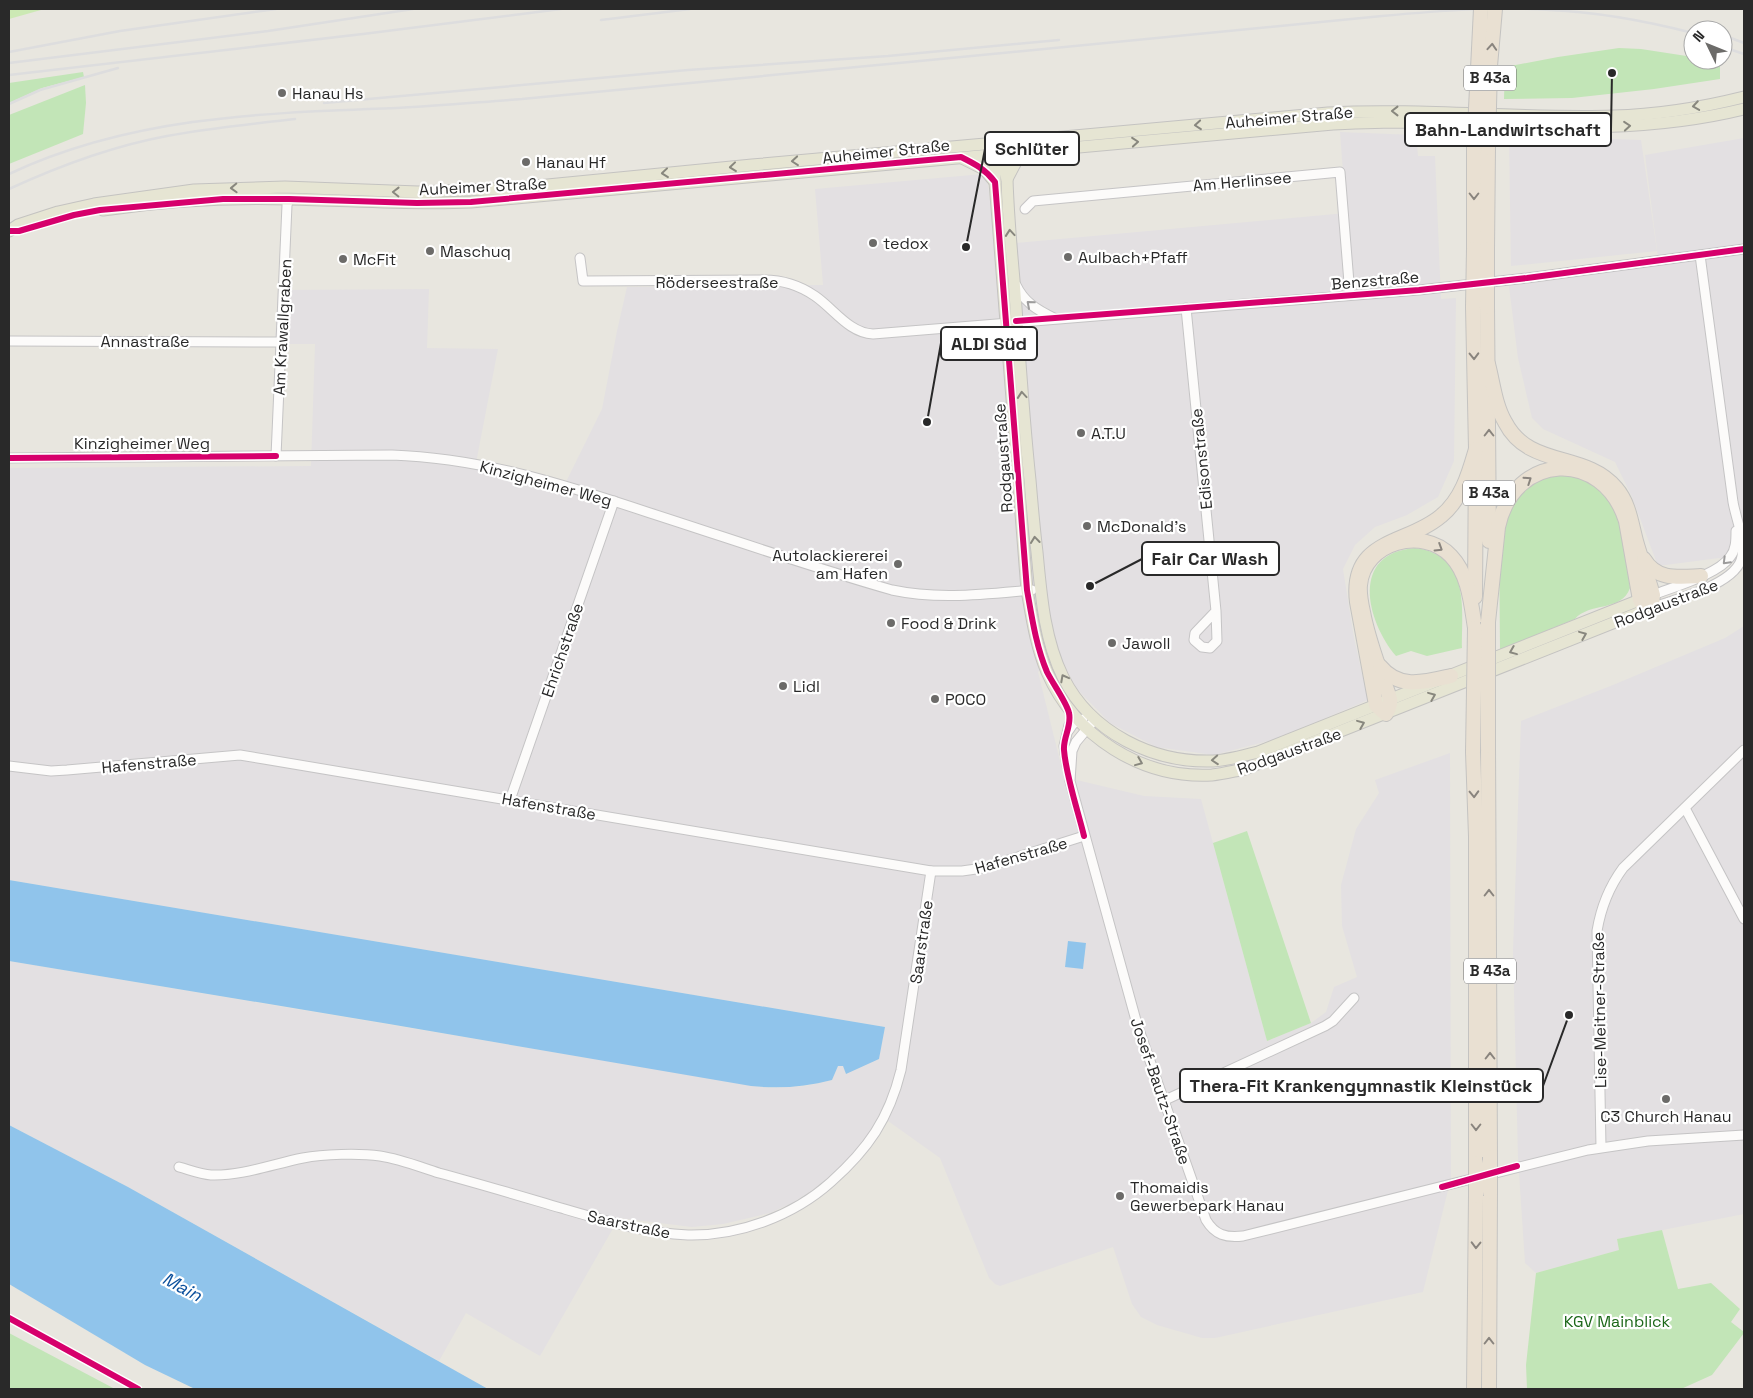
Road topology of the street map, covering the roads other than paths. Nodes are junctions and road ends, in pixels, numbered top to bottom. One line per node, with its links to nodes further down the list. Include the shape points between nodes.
1 (1481, 9): 16 (highway, B 43a, one-way to 16, bridge, via 1474,148)
2 (1495, 9): 16 (highway, B 43a, one-way to 2, bridge)
3 (1744, 97): 5 (main road, Auheimer Straße, one-way to 5, via 1696,107 1615,116 1367,111)
4 (1744, 109): 7 (main road, Auheimer Straße, one-way to 4, via 1333,124 1402,122 1616,127 1698,118)
5 (1008, 143): 6 (main road, Auheimer Straße); 8 (main road)
6 (983, 145): 8 (main road); 10 (main road, Auheimer Straße, one-way to 10)
7 (1032, 151): 8 (main road, Auheimer Straße); 11 (main road, via 1017,160)
8 (997, 154): 9 (main road, Auheimer Straße); 11 (main road, Rodgaustraße, via 995,161)
9 (960, 157): 11 (main road); 12 (main road, Auheimer Straße)
10 (713, 168): 12 (street); 15 (main road, Auheimer Straße, one-way to 15, via 463,192 285,187 194,190 75,208 18,225)
11 (1001, 180): 20 (main road, Rodgaustraße, one-way to 11); 24 (main road, Rodgaustraße)
12 (714, 181): 13 (main road, Auheimer Straße, via 471,202 417,204)
13 (288, 199): 15 (main road, Auheimer Straße, via 224,199 118,208); 26 (street, Am Krawallgraben)
14 (1025, 209): 21 (street, Am Herlinsee, via 1033,201 1340,172)
15 (9, 231)
16 (1480, 249): 27 (highway, B 43a, bridge, via 1488,307); 28 (highway, B 43a, one-way to 28, bridge, via 1473,307)
17 (1744, 249): 18 (street, Benzstraße)
18 (1700, 255): 21 (street, Benzstraße, via 1527,278); 32 (street, Rodgaustraße)
19 (580, 258): 24 (street, Röderseestraße, via 583,281 788,282 816,296 853,328 866,334)
20 (1014, 281): 23 (street, one-way to 20, via 1026,300); 24 (main road, Rodgaustraße)
21 (1350, 296): 22 (street, Benzstraße)
22 (1186, 308): 23 (street, Benzstraße); 39 (street, Edisonstraße)
23 (1054, 318): 24 (street, Benzstraße)
24 (1011, 322): 35 (main road, Rodgaustraße, one-way to 24); 36 (main road, Rodgaustraße)
25 (9, 340): 26 (street, Annastraße)
26 (280, 342): 29 (street, Am Krawallgraben)
27 (1488, 364): 33 (highway, via 1500,411 1510,430 1532,450 1590,468 1611,482 1626,504); 40 (highway, B 43a, one-way to 27)
28 (1476, 449): 41 (highway, B 43a); 46 (highway, via 1461,492 1449,509 1427,526 1377,549 1358,576 1357,602)
29 (276, 456): 30 (street, Kinzigheimer Weg); 31 (street, Kinzigheimer Weg, via 442,458 492,467)
30 (9, 458)
31 (614, 501): 36 (street, Kinzigheimer Weg, via 912,595 946,597); 54 (street, Ehrichstraße)
32 (1735, 515): 34 (street, Rodgaustraße, one-way to 34, via 1736,537 1732,554 1723,565); 38 (street, Rodgaustraße, via 1743,547 1740,565 1733,574 1714,585)
33 (1639, 551): 34 (highway, via 1651,569 1662,575 1676,578); 37 (highway)
34 (1701, 576): 37 (street, Rodgaustraße)
35 (1040, 589): 36 (street, Kinzigheimer Weg); 47 (main road, Rodgaustraße, one-way to 35, via 1070,689 1058,664 1045,625)
36 (1027, 590): 45 (main road, Rodgaustraße, via 1041,657)
37 (1653, 595): 38 (highway, via 1652,604)
38 (1644, 605): 40 (highway, one-way to 38, via 1498,527 1505,504 1529,478 1556,468 1576,470 1592,477 1617,500 1626,521); 43 (main road, Rodgaustraße, one-way to 43); 46 (main road, Rodgaustraße, one-way to 38)
39 (1216, 611)
40 (1488, 622): 65 (highway, B 43a, one-way to 40, bridge)
41 (1474, 628): 42 (highway, one-way to 41, via 1367,635 1359,586 1372,559 1397,543 1411,540 1428,542 1451,556 1460,567 1469,590); 64 (highway, B 43a, one-way to 64, bridge)
42 (1377, 662): 43 (highway, via 1393,678 1408,683); 44 (highway)
43 (1451, 676): 44 (main road, Rodgaustraße)
44 (1390, 700): 46 (highway)
45 (1068, 708): 48 (main road, Rodgaustraße); 49 (street)
46 (1381, 710): 47 (main road, Rodgaustraße, one-way to 47, via 1258,752 1214,761 1178,759 1153,753 1127,742); 50 (main road, Rodgaustraße, one-way to 46, via 1122,755 1154,768 1210,775 1245,769)
47 (1093, 717): 48 (street); 50 (street, Josef-Bautz-Straße)
48 (1078, 721): 49 (street); 50 (main road, Rodgaustraße)
49 (1068, 730): 53 (street, via 1064,746)
50 (1087, 730): 53 (street, Josef-Bautz-Straße, via 1072,751)
51 (1744, 750): 55 (street, Lise-Meitner-Straße)
52 (9, 766): 54 (street, Hafenstraße, via 67,770 240,755)
53 (1070, 778): 56 (street, Josef-Bautz-Straße)
54 (510, 800): 57 (street, Hafenstraße)
55 (1685, 808): 58 (street); 62 (street, Lise-Meitner-Straße, via 1623,868 1608,891 1599,916)
56 (1084, 836): 57 (street, Hafenstraße, via 993,866); 60 (street, Josef-Bautz-Straße, via 1137,1024)
57 (931, 871): 63 (street, Saarstraße, via 901,1070 889,1109 866,1146 841,1173 807,1200 772,1218 718,1233 687,1235 650,1231 380,1156 311,1157 212,1175)
58 (1744, 919)
59 (1354, 998): 60 (street, via 1325,1026)
60 (1163, 1101): 62 (street, Josef-Bautz-Straße, via 1206,1220 1216,1233 1233,1237)
61 (1744, 1135): 62 (street, Josef-Bautz-Straße)
62 (1601, 1147)
63 (179, 1167)
64 (1474, 1389)
65 (1489, 1389)

